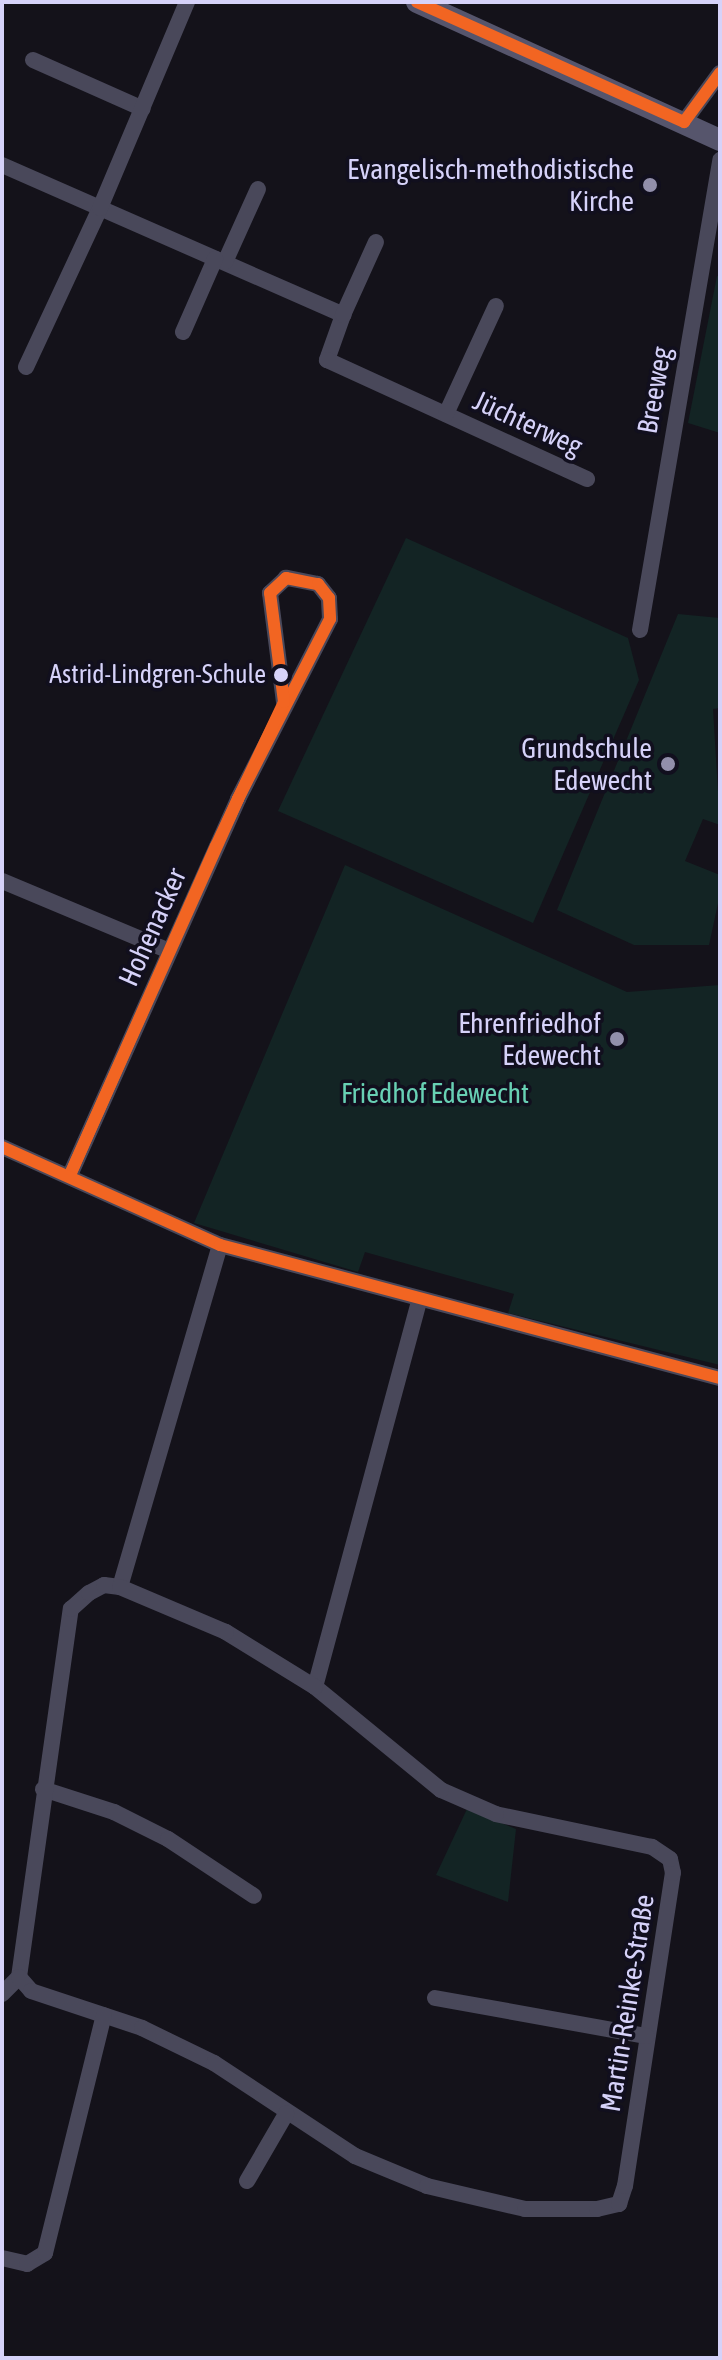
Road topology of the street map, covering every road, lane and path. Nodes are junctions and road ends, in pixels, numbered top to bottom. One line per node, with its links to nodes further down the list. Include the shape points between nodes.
1 (187, 2): 5 (street)
2 (417, 2): 6 (main road)
3 (33, 60): 5 (street)
4 (720, 73): 6 (street)
5 (143, 109): 11 (street)
6 (684, 122): 7 (main road)
7 (720, 140)
8 (720, 160): 20 (street, Breeweg)
9 (2, 165): 11 (street)
10 (258, 189): 13 (street)
11 (100, 208): 13 (street); 17 (street)
12 (376, 242): 15 (street, Jüchterweg)
13 (220, 260): 15 (street); 16 (street)
14 (496, 306): 18 (street, Jüchterweg)
15 (343, 315): 18 (street, Jüchterweg, via 327,360)
16 (183, 332)
17 (26, 367)
18 (446, 414): 19 (street, Jüchterweg)
19 (587, 479)
20 (640, 630)
21 (284, 702): 21 (street, Hohenacker, via 330,619 329,598 318,584 286,578 270,593); 23 (street, Hohenacker)
22 (2, 881): 23 (street)
23 (169, 951): 25 (street, Hohenacker)
24 (2, 1147): 25 (street)
25 (70, 1175): 26 (street)
26 (220, 1245): 27 (street); 29 (street)
27 (419, 1302): 28 (street); 30 (street)
28 (720, 1378)
29 (120, 1587): 30 (street, Martin-Reinke-Straße, via 226,1632); 31 (street, via 96,1589 71,1609)
30 (315, 1687): 37 (street, Martin-Reinke-Straße, via 441,1790 496,1814 652,1847 670,1859 673,1873)
31 (43, 1789): 32 (street, via 114,1812 168,1839); 33 (street)
32 (254, 1896)
33 (19, 1977): 34 (street); 36 (street, Martin-Reinke-Straße, via 31,1991)
34 (2, 1994)
35 (435, 1998): 37 (street)
36 (104, 2015): 38 (street, Martin-Reinke-Straße, via 214,2063); 40 (street, via 45,2253 27,2264)
37 (647, 2036): 38 (street, Martin-Reinke-Straße, via 625,2186 619,2204 608,2207 525,2209 427,2186 355,2156)
38 (286, 2114): 39 (street)
39 (247, 2181)
40 (2, 2258)

